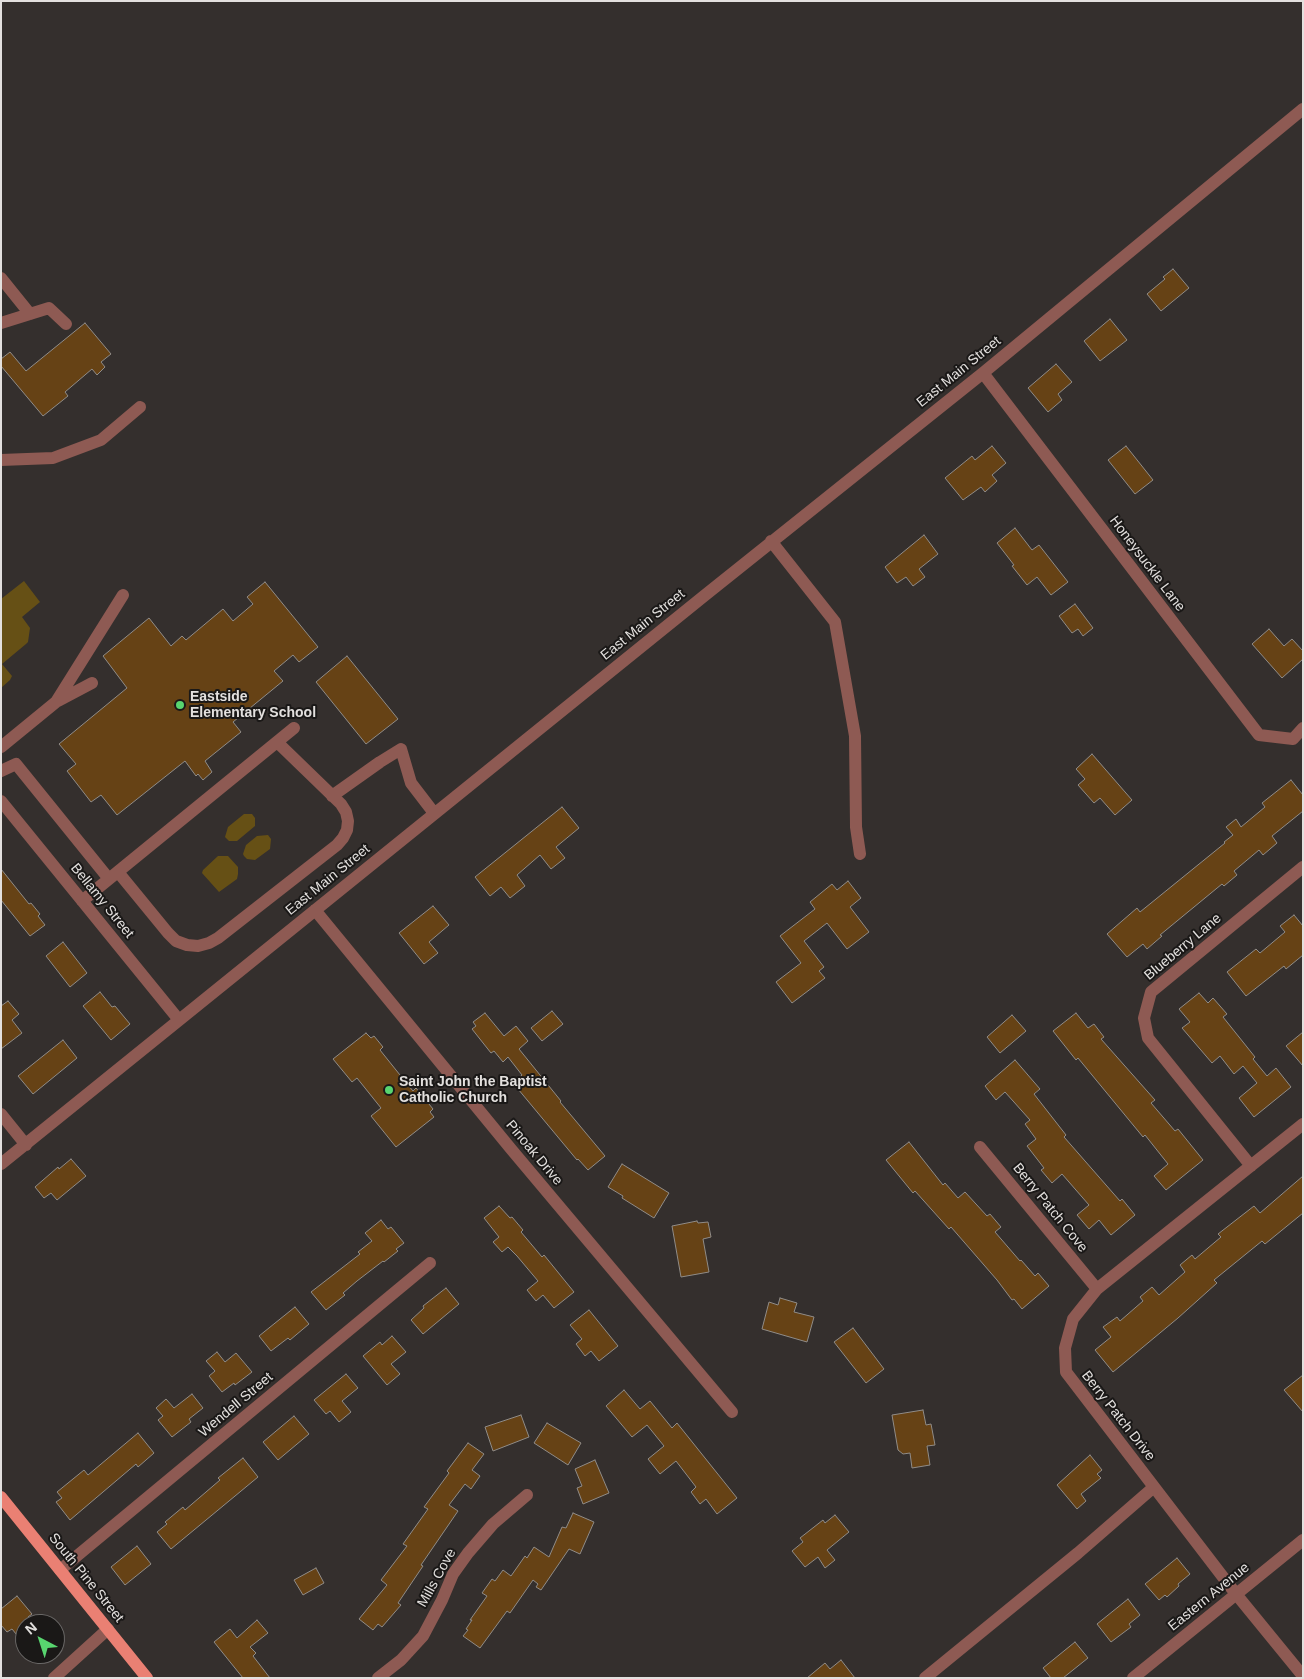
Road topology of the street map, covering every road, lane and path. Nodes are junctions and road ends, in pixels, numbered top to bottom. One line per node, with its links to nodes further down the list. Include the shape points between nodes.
1 (1303, 109): 6 (street, East Main Street)
2 (1, 278): 3 (street)
3 (30, 314): 4 (street); 5 (street, via 49,308)
4 (1, 323)
5 (66, 324)
6 (983, 373): 9 (street, East Main Street); 15 (street, Honeysuckle Lane, via 1258,735)
7 (140, 407): 8 (street, via 101,440 54,458)
8 (1, 460)
9 (772, 541): 21 (street, East Main Street); 22 (street, via 835,622 855,736 856,827)
10 (123, 595): 12 (street)
11 (92, 683): 12 (street)
12 (56, 702): 17 (street)
13 (294, 728): 16 (street)
14 (1303, 728): 15 (street, Honeysuckle Lane)
15 (1298, 741)
16 (277, 742): 19 (street); 24 (street)
17 (1, 747)
18 (1, 771): 24 (street, via 16,764)
19 (332, 796): 21 (street, via 401,749 411,783); 24 (street, via 346,812 347,830 343,838 209,944 187,945 176,941)
20 (1, 801): 25 (street, Bellamy Street)
21 (434, 813): 26 (street, East Main Street)
22 (860, 854)
23 (1303, 867): 33 (street, Blueberry Lane, via 1151,992 1144,1018 1148,1038)
24 (114, 875): 25 (street)
25 (82, 901): 27 (street, Bellamy Street)
26 (315, 910): 27 (street, East Main Street); 36 (street, Pinoak Drive)
27 (179, 1020): 30 (street, East Main Street)
28 (1, 1114): 30 (street)
29 (1303, 1124): 33 (street, Berry Patch Drive)
30 (26, 1145): 32 (street, East Main Street)
31 (980, 1147): 35 (street, Berry Patch Cove)
32 (1, 1164)
33 (1251, 1166): 35 (street, Berry Patch Drive)
34 (430, 1263): 41 (street, Wendell Street)
35 (1097, 1289): 37 (street, Berry Patch Drive, via 1073,1319 1065,1348 1066,1372)
36 (732, 1412)
37 (1154, 1487): 42 (street, Berry Patch Drive); 48 (street)
38 (527, 1495): 47 (street, Mills Cove, via 493,1524 468,1553 453,1574 423,1636 401,1660)
39 (1, 1497): 41 (main road, South Pine Street)
40 (1303, 1540): 42 (street, Eastern Avenue)
41 (60, 1570): 43 (main road, South Pine Street)
42 (1236, 1594): 44 (street, Berry Patch Drive); 49 (street, Eastern Avenue)
43 (108, 1630): 45 (street); 46 (main road, South Pine Street)
44 (1303, 1676)
45 (54, 1678)
46 (148, 1678)
47 (378, 1678)
48 (924, 1678)
49 (1133, 1678)

